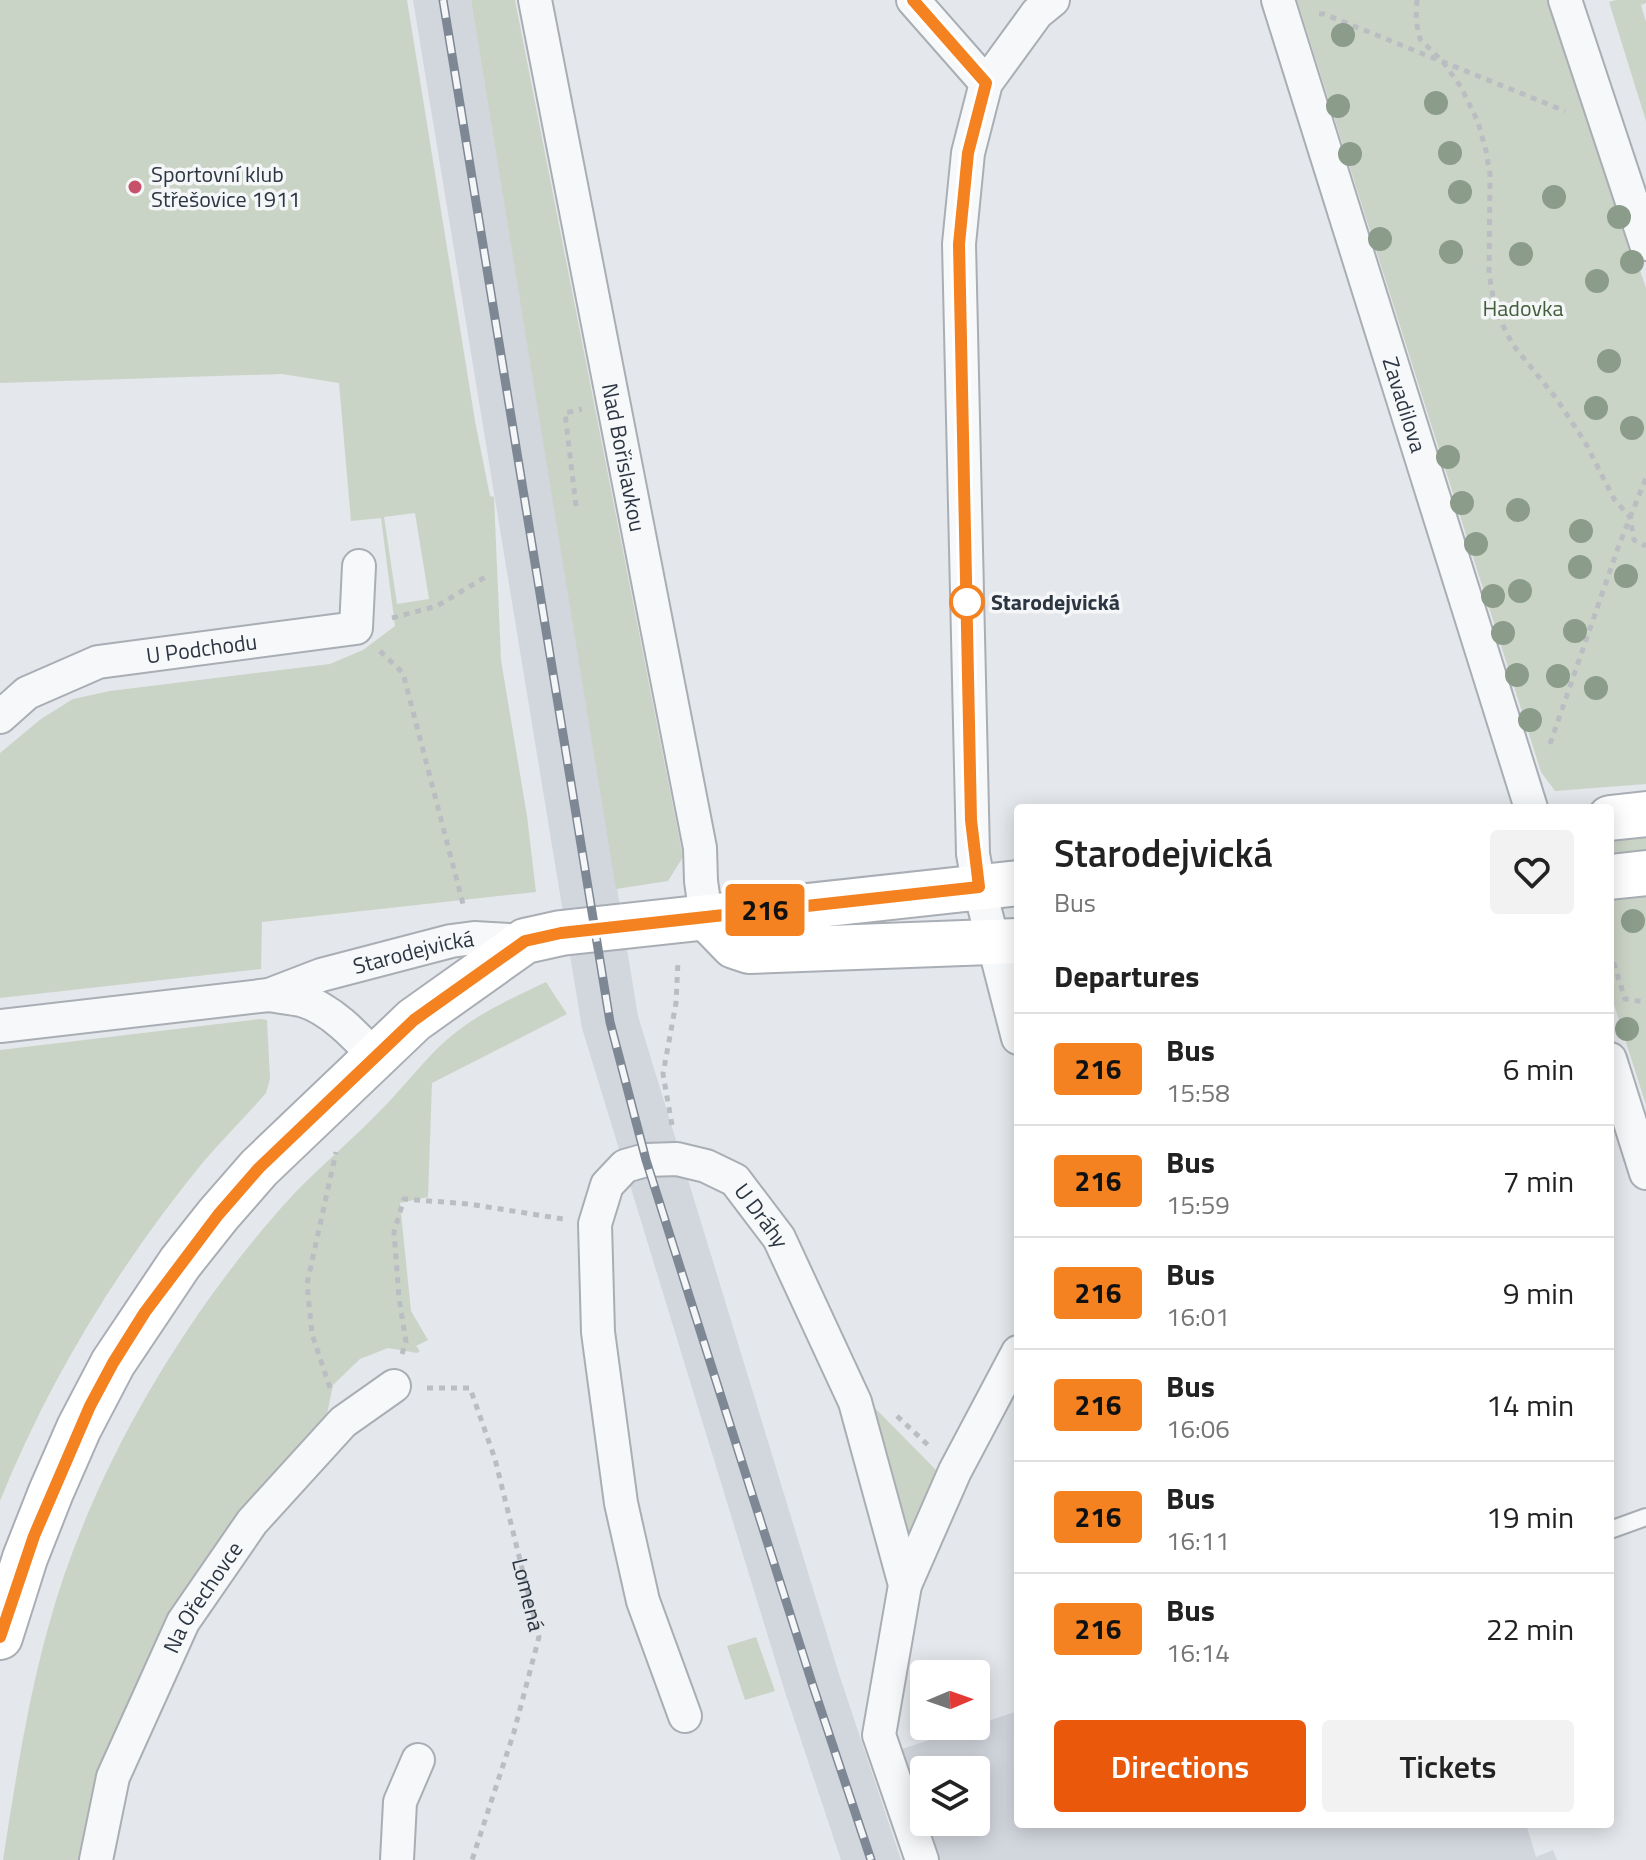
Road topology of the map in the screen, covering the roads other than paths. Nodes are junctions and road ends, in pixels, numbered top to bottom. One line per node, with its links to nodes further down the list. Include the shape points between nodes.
1 (535, 0): 16 (street, Nad Bořislavkou, via 700,848)
2 (913, 0): 6 (street)
3 (1053, 0): 6 (street, via 1037,13)
4 (1278, 0): 10 (street, Zavadilova)
5 (1565, 0): 7 (street)
6 (986, 83): 15 (street, via 968,153 959,244 971,820)
7 (1646, 244)
8 (359, 566): 9 (street, U Podchodu, via 356,628 98,662 27,693)
9 (0, 717)
10 (1530, 804)
11 (1646, 814): 12 (street)
12 (1614, 818)
13 (1646, 873): 14 (street)
14 (1614, 877)
15 (998, 885): 16 (street, Starodejvická); 18 (street)
16 (706, 917): 17 (street, Starodejvická); 18 (street, via 734,946 749,951)
17 (525, 941): 19 (street, Starodejvická, via 451,941 321,975); 22 (street, via 414,1020)
18 (1006, 942): 20 (street)
19 (269, 995): 21 (street, Starodejvická); 22 (street, Starodejvická, via 303,1001 325,1013)
20 (1014, 1006)
21 (0, 1026)
22 (376, 1058): 30 (street, via 259,1168 145,1312 74,1441 25,1558)
23 (1614, 1072): 24 (street)
24 (1646, 1173)
25 (1014, 1360): 29 (street, via 955,1471)
26 (394, 1386): 33 (street, Na Ořechovce, via 343,1422 252,1522 183,1622 113,1777)
27 (1646, 1517): 28 (lane)
28 (1614, 1529)
29 (905, 1585): 31 (street, U Dráhy, via 855,1402 779,1238 735,1180 706,1166 677,1159 625,1166 607,1185 595,1224 598,1332 621,1503 643,1601); 35 (street, U Dráhy, via 879,1735)
30 (0, 1637)
31 (685, 1716)
32 (418, 1760): 34 (street, via 400,1802)
33 (96, 1860)
34 (397, 1860)
35 (922, 1860)

